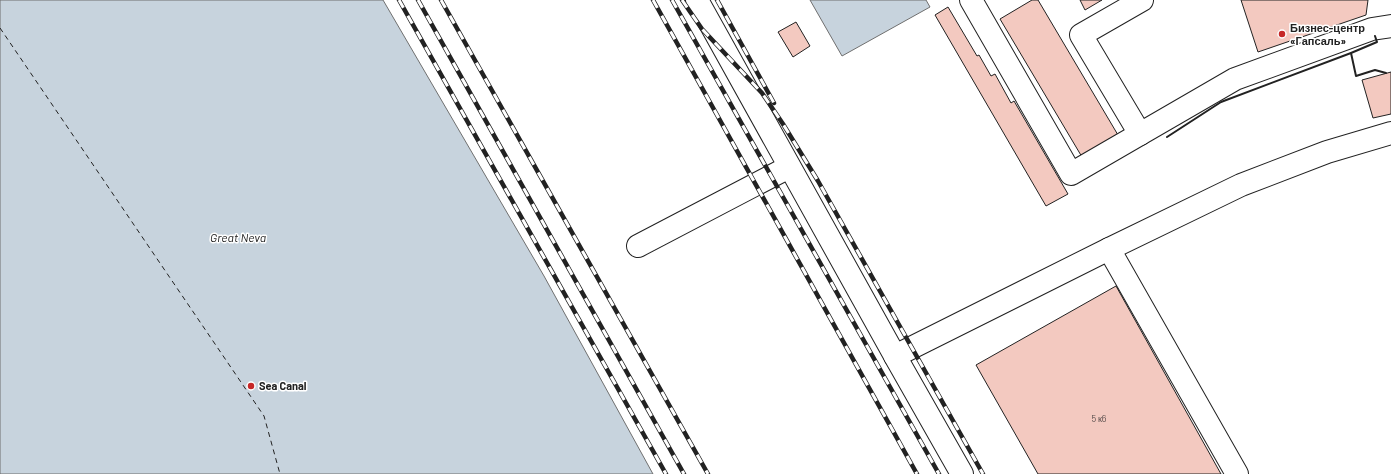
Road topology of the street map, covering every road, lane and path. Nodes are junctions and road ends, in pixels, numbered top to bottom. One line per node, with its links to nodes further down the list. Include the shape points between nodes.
1 (697, 0): 7 (lane)
2 (971, 0): 6 (lane, via 1071,174)
3 (1142, 0): 6 (lane, via 1081,35)
4 (1391, 26): 6 (lane, via 1372,28 1235,79)
5 (1391, 133): 9 (lane, via 1327,152 1241,185)
6 (1140, 134)
7 (789, 167): 8 (lane); 10 (lane)
8 (638, 246)
9 (1109, 249): 10 (lane); 12 (lane)
10 (895, 356): 11 (lane)
11 (962, 474)
12 (1237, 474)

